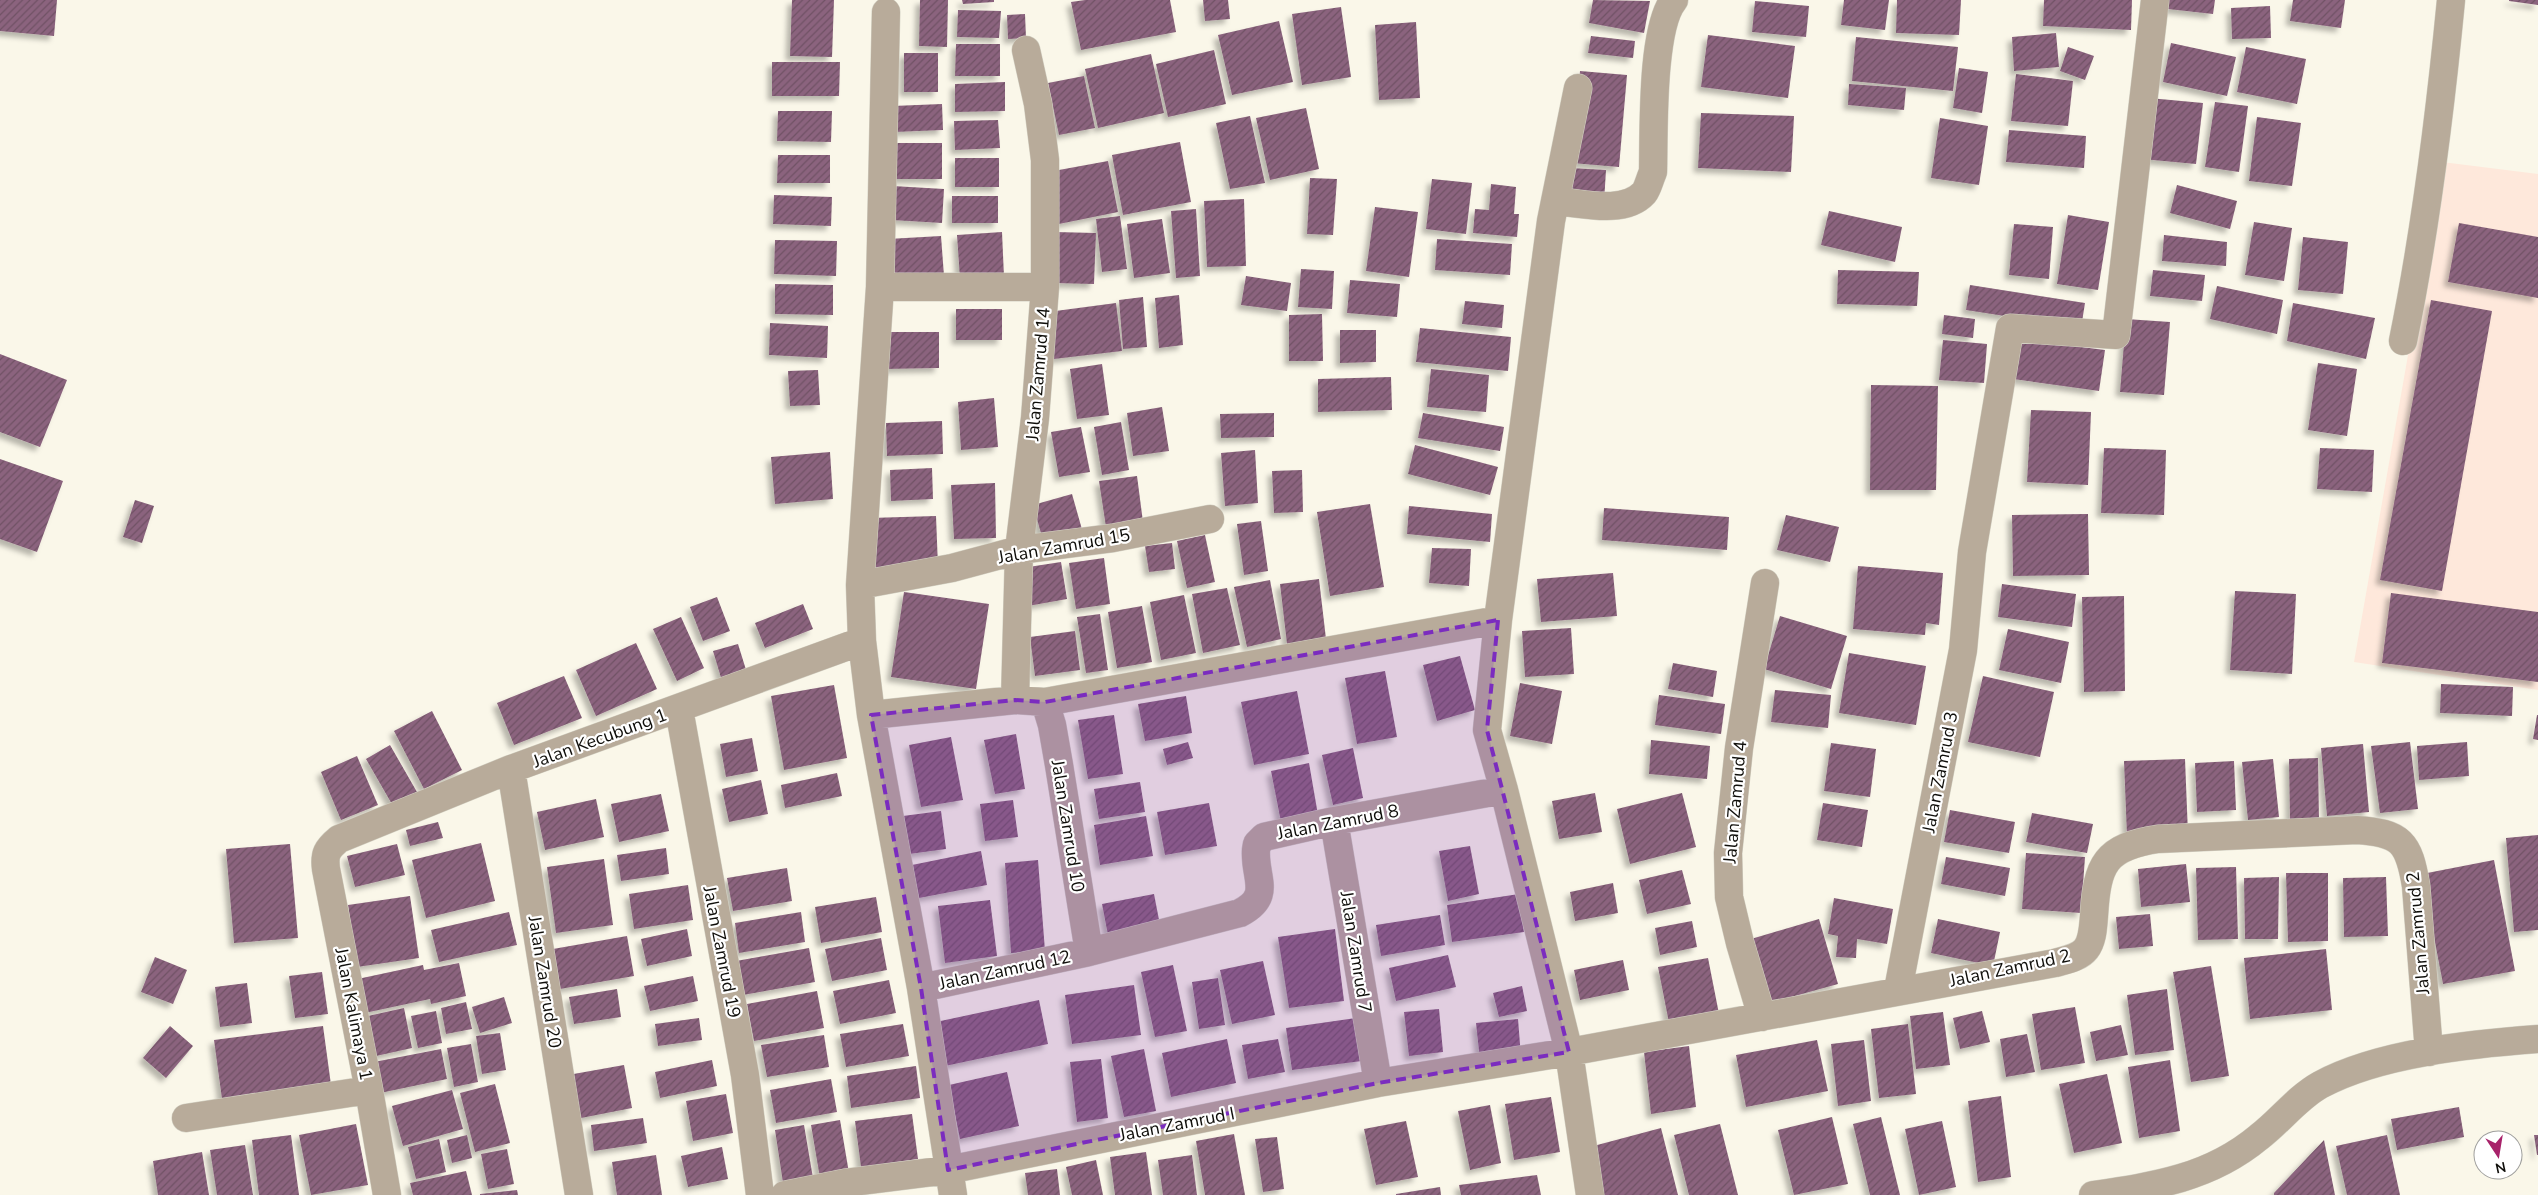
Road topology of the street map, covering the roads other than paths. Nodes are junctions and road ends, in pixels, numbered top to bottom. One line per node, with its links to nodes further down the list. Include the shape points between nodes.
1 (1674, 0): 7 (street, via 1666,12 1659,38 1652,172 1646,191 1633,202 1614,206)
2 (2155, 0): 27 (street, Jalan Zamrud 3, via 2116,335 2010,328 1972,552 1961,660)
3 (2451, 0): 10 (street, via 2423,232)
4 (886, 12): 8 (street)
5 (1026, 50): 9 (street, Jalan Zamrud 14, via 1038,104 1045,160)
6 (1578, 88): 7 (street)
7 (1555, 202): 15 (street)
8 (880, 287): 9 (street); 14 (street)
9 (1045, 287): 12 (street, Jalan Zamrud 14, via 1035,418)
10 (2403, 340)
11 (1210, 519): 12 (street, Jalan Zamrud 15, via 1113,538)
12 (1019, 550): 14 (street, Jalan Zamrud 15, via 952,568); 17 (street, Jalan Zamrud 14)
13 (1765, 583): 28 (street, Jalan Zamrud 4, via 1739,748 1728,853 1729,898)
14 (860, 585): 16 (street)
15 (1498, 620): 18 (street); 22 (street, via 1487,730)
16 (862, 641): 19 (street, Jalan Kecubung 1); 20 (street)
17 (1015, 700): 18 (street); 20 (street)
18 (1045, 702): 25 (street, Jalan Zamrud 10, via 1056,749)
19 (678, 709): 21 (street, Jalan Kecubung 1); 38 (street, Jalan Zamrud 19, via 745,1075)
20 (871, 715): 26 (street)
21 (511, 769): 24 (street, Jalan Kecubung 1); 37 (street, Jalan Zamrud 20)
22 (1504, 790): 23 (street, Jalan Zamrud 8); 30 (street)
23 (1334, 821): 25 (street, Jalan Zamrud 8, via 1261,840 1255,855 1259,894 1252,907 1240,913); 32 (street, Jalan Zamrud 7)
24 (339, 839): 33 (street, Jalan Kalimaya 1, via 328,848 325,860)
25 (1089, 952): 26 (street, Jalan Zamrud 12)
26 (921, 988): 35 (street)
27 (1898, 990): 28 (street, Jalan Zamrud 2); 31 (street, Jalan Zamrud 2, via 2074,957 2086,949 2090,940 2096,884 2105,863 2121,848 2135,842 2380,831 2400,840 2412,863)
28 (1762, 1018): 30 (street, Jalan Zamrud 2)
29 (2538, 1039): 31 (street)
30 (1568, 1052): 32 (street, Jalan Zamrud I); 40 (street)
31 (2428, 1052): 41 (street, via 2358,1068 2319,1086 2259,1137 2204,1172 2142,1188)
32 (1378, 1083): 35 (street, Jalan Zamrud I)
33 (369, 1090): 34 (street); 36 (street, Jalan Kalimaya 1)
34 (186, 1118)
35 (951, 1182): 39 (street, Jalan Zamrud I, via 845,1183)
36 (386, 1195)
37 (579, 1195)
38 (760, 1195)
39 (785, 1195)
40 (1590, 1195)
41 (2093, 1195)

